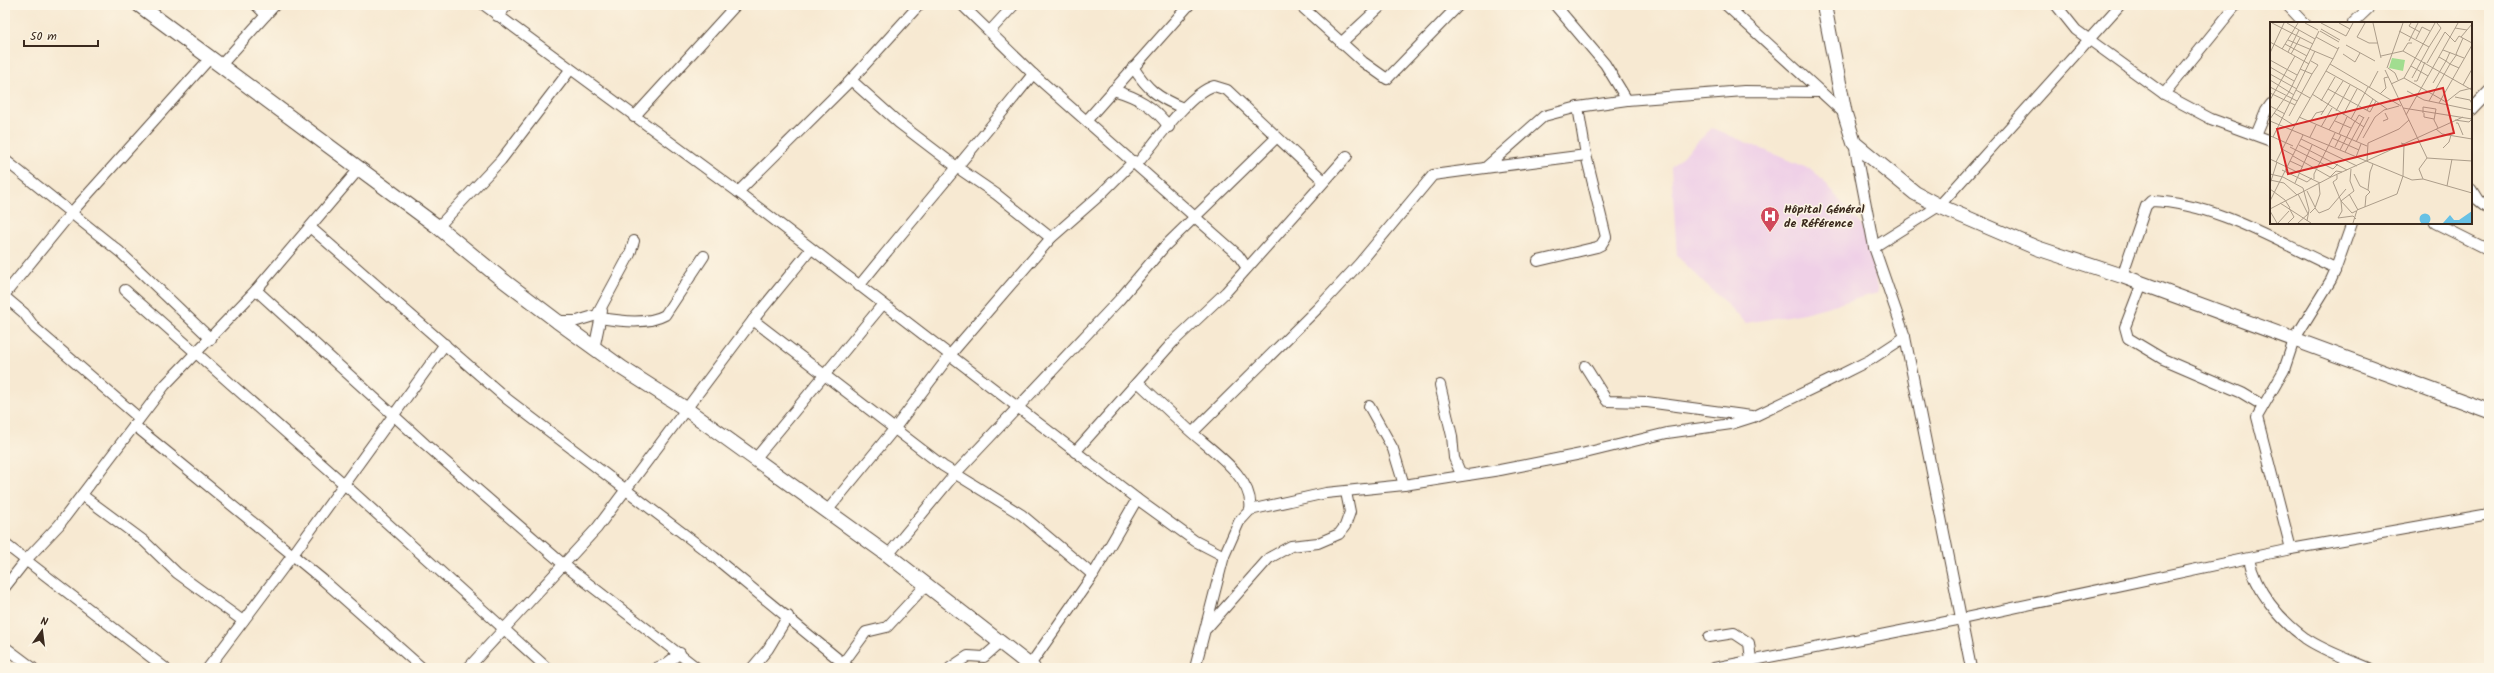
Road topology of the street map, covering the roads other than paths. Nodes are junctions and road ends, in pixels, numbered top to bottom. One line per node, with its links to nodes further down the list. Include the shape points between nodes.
1 (139, 5): 29 (main road)
2 (256, 5): 22 (street)
3 (275, 5): 22 (street)
4 (484, 5): 23 (street)
5 (508, 5): 23 (street)
6 (736, 5): 44 (street)
7 (919, 5): 33 (street)
8 (962, 5): 26 (street)
9 (1014, 5): 26 (street)
10 (1189, 5): 30 (street)
11 (1300, 5): 28 (street)
12 (1382, 5): 28 (street)
13 (1459, 5): 28 (street, via 1387,79)
14 (1555, 5): 38 (street, via 1605,64)
15 (1726, 5): 36 (street)
16 (1824, 5): 43 (main road)
17 (2056, 5): 27 (street, via 2076,30)
18 (2120, 5): 27 (street)
19 (2236, 5): 37 (street)
20 (2287, 5): 24 (street)
21 (2372, 5): 25 (street)
22 (266, 15): 29 (street)
23 (497, 16): 31 (street)
24 (2303, 22)
25 (2354, 22)
26 (990, 31): 32 (street)
27 (2090, 39): 37 (street); 61 (street)
28 (1341, 43)
29 (216, 61): 57 (main road); 63 (street)
30 (1133, 67): 34 (street); 41 (street, via 1144,85 1166,102)
31 (570, 70): 44 (street); 68 (street, via 501,160)
32 (1033, 74): 45 (street); 55 (street)
33 (851, 80): 55 (street, via 899,123); 59 (street)
34 (1112, 90): 45 (street); 46 (street, via 1138,98 1159,114)
35 (2489, 91): 42 (street)
36 (1820, 92): 38 (street, via 1744,91); 43 (street)
37 (2164, 94): 47 (street, via 2211,119)
38 (1627, 100): 40 (street)
39 (2270, 105): 47 (street)
40 (1578, 107): 52 (street); 56 (street, via 1544,116)
41 (1183, 108): 46 (street); 48 (street, via 1204,90 1214,86 1220,87 1227,90)
42 (2472, 109)
43 (1845, 114): 50 (main road)
44 (634, 117): 59 (street)
45 (1086, 120): 54 (street)
46 (1169, 127): 54 (street)
47 (2256, 135): 49 (street)
48 (1276, 138): 58 (street); 64 (street)
49 (2270, 141)
50 (1854, 143): 61 (main road, via 1915,193); 73 (street)
51 (1347, 156): 58 (street)
52 (1586, 156): 56 (street); 77 (street, via 1606,237 1601,245)
53 (5, 160): 63 (street)
54 (1136, 163): 64 (street); 71 (street)
55 (958, 168): 71 (street, via 996,194); 82 (street, via 913,218)
56 (1485, 168): 112 (street, via 1448,171 1433,175 1425,182 1359,264)
57 (359, 169): 68 (main road); 69 (street)
58 (1324, 182): 78 (street)
59 (738, 192): 74 (street)
60 (2472, 193): 62 (street)
61 (1939, 206): 73 (street); 80 (main road, via 2037,248)
62 (2489, 209)
63 (72, 212): 85 (street); 93 (street, via 120,252)
64 (1196, 218): 78 (street, via 1238,255); 104 (street, via 1164,247 1119,300)
65 (2352, 224): 79 (street)
66 (2437, 224): 70 (street)
67 (2456, 224): 70 (street)
68 (438, 227): 91 (main road)
69 (311, 228): 84 (street); 95 (street)
70 (2456, 234): 75 (street)
71 (1050, 238): 98 (street)
72 (634, 241): 88 (street, via 633,249)
73 (1874, 247): 92 (street)
74 (811, 249): 82 (street); 90 (street)
75 (2489, 250)
76 (704, 256): 89 (street, via 665,315 655,320 627,321)
77 (1538, 260)
78 (1247, 268): 101 (street, via 1226,292 1173,342)
79 (2334, 271): 80 (street, via 2333,267 2248,227 2202,210 2151,201 2146,206); 94 (street)
80 (2122, 276): 81 (main road)
81 (2142, 283): 94 (main road); 103 (street, via 2124,327 2128,338 2162,359 2242,393)
82 (859, 286): 87 (street)
83 (125, 290): 97 (street)
84 (256, 290): 93 (street); 108 (street)
85 (5, 294)
86 (5, 297): 110 (street)
87 (883, 304): 98 (street); 100 (street)
88 (603, 307): 89 (street); 91 (street, via 591,318 569,322)
89 (600, 318): 96 (street)
90 (754, 320): 100 (street); 106 (street)
91 (557, 321): 96 (main road)
92 (1905, 337): 109 (street, via 1870,360); 138 (street)
93 (211, 339): 97 (street)
94 (2294, 340): 103 (street, via 2284,370); 107 (main road)
95 (445, 344): 108 (street); 119 (street, via 506,399)
96 (594, 348): 106 (main road)
97 (197, 353): 110 (street, via 180,368); 117 (street)
98 (950, 355): 104 (street); 111 (street)
99 (1585, 366): 109 (street, via 1607,401 1647,402)
100 (824, 373): 111 (street); 114 (street)
101 (1138, 383): 112 (street); 113 (street)
102 (1440, 385): 116 (street, via 1452,436 1454,458 1460,472)
103 (2262, 405): 127 (street, via 2256,417 2258,429)
104 (1016, 406): 113 (street); 115 (street)
105 (1369, 406): 118 (street, via 1393,449)
106 (686, 409): 114 (main road); 119 (street)
107 (2489, 411)
108 (395, 416): 117 (street); 133 (street)
109 (1753, 417): 116 (street, via 1731,424 1667,433 1581,454)
110 (136, 422): 121 (street); 129 (street)
111 (895, 428): 115 (street); 124 (street)
112 (1193, 432): 123 (street, via 1242,480 1251,500)
113 (1075, 452): 122 (street)
114 (755, 459): 124 (main road)
115 (955, 474): 128 (street); 134 (street, via 1022,515)
116 (1468, 475): 118 (street)
117 (344, 484): 129 (street); 140 (street)
118 (1404, 485): 120 (street)
119 (626, 490): 133 (street, via 597,528); 137 (street)
120 (1346, 492): 123 (street, via 1326,493); 141 (street, via 1350,512 1339,534 1318,543 1291,546 1269,558)
121 (82, 495): 131 (street, via 59,525); 139 (street, via 144,541 177,573)
122 (1137, 499): 130 (street, via 1195,541); 134 (street)
123 (1250, 510): 130 (street, via 1239,522)
124 (827, 511): 128 (main road)
125 (2489, 514): 127 (street)
126 (5, 544): 131 (street)
127 (2291, 549): 132 (street)
128 (888, 555): 135 (main road)
129 (292, 556): 139 (street); 152 (street, via 323,580)
130 (1224, 556): 141 (street)
131 (27, 559): 136 (street); 150 (street)
132 (2249, 559): 138 (street); 162 (street, via 2252,574 2262,594 2305,638)
133 (563, 564): 140 (street); 145 (street)
134 (1093, 575): 148 (street)
135 (926, 585): 143 (main road); 147 (street, via 887,627 866,632)
136 (5, 587)
137 (788, 616): 147 (street); 157 (street, via 768,649)
138 (1962, 619): 146 (street); 161 (street)
139 (243, 621): 151 (street)
140 (504, 630): 153 (street); 154 (street)
141 (1205, 630): 159 (street)
142 (1709, 637): 146 (street, via 1734,633 1749,644)
143 (1000, 643): 148 (main road); 158 (street, via 984,656 962,658)
144 (5, 647): 149 (street)
145 (680, 653): 155 (street); 156 (street)
146 (1750, 664): 160 (street)
147 (846, 665)
148 (1032, 667)
149 (33, 668)
150 (165, 668)
151 (208, 668)
152 (422, 668)
153 (468, 668)
154 (547, 668)
155 (656, 668)
156 (697, 668)
157 (752, 668)
158 (950, 668)
159 (1196, 668)
160 (1714, 668)
161 (1971, 668)
162 (2369, 668)

